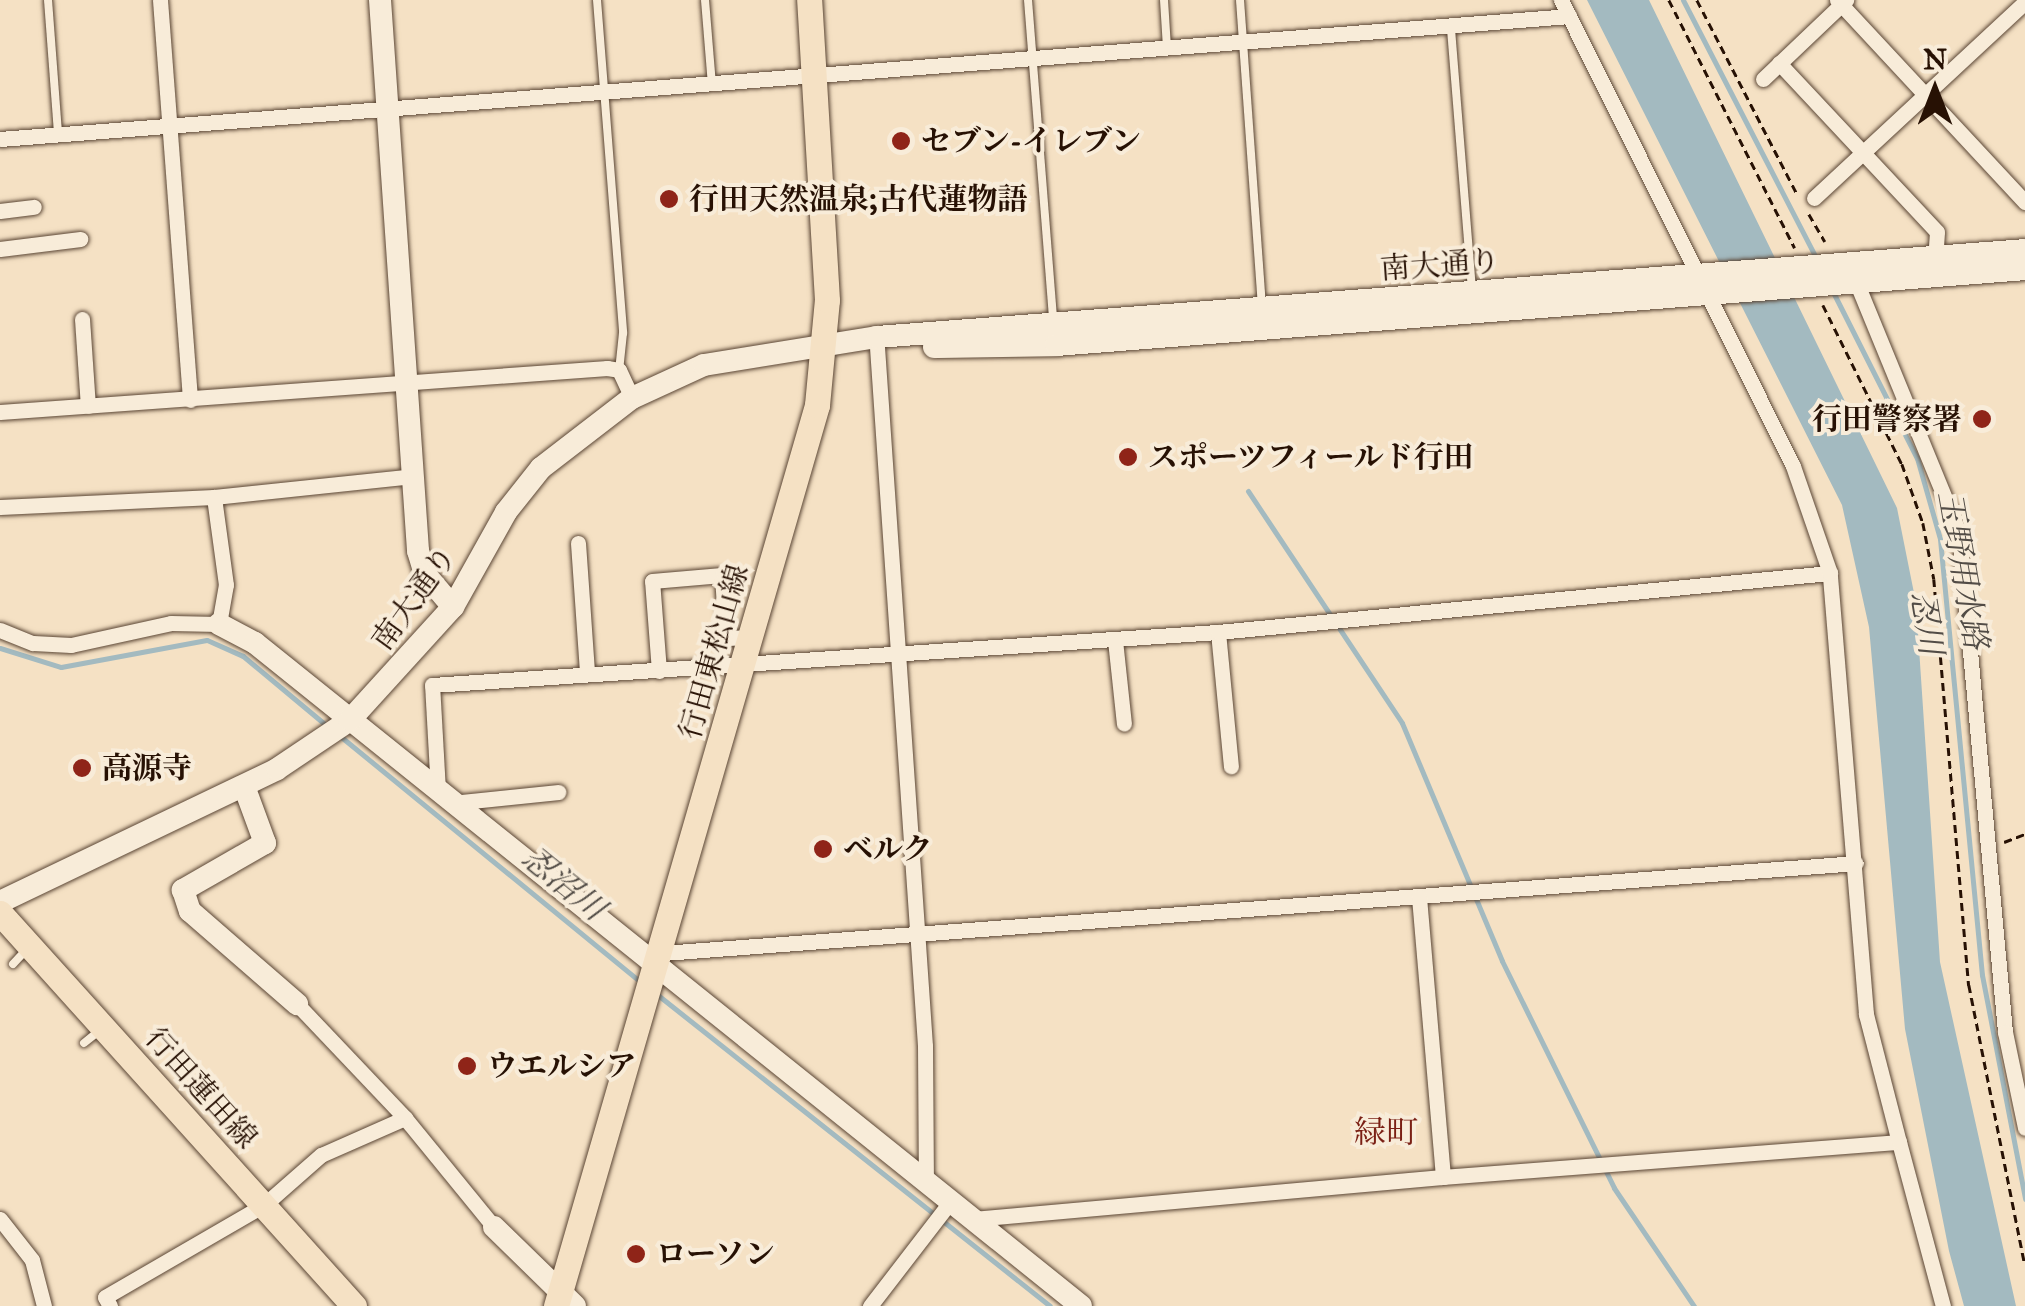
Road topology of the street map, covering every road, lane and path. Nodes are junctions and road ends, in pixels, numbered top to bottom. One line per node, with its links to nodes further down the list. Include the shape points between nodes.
1 (48, 0): 30 (lane)
2 (160, 0): 29 (street)
3 (380, 0): 28 (street)
4 (597, 0): 26 (lane)
5 (705, 0): 25 (lane)
6 (808, 0): 23 (main road, 行田東松山線)
7 (1028, 0): 21 (lane)
8 (1164, 0): 20 (lane)
9 (1240, 0): 19 (lane)
10 (1561, 0): 17 (street)
11 (1669, 0): 43 (path)
12 (1697, 0): 43 (path)
13 (1999, 0): 16 (street)
14 (1841, 1): 22 (street); 27 (street)
15 (2025, 2): 16 (street)
16 (2011, 14): 27 (street)
17 (1569, 16): 18 (street); 45 (street)
18 (1452, 29): 19 (street); 46 (lane)
19 (1242, 46): 20 (street); 48 (lane)
20 (1168, 52): 21 (street)
21 (1033, 62): 23 (street); 49 (lane)
22 (1779, 63): 24 (street); 32 (street)
23 (814, 77): 25 (street); 51 (main road, 行田東松山線)
24 (1764, 79)
25 (712, 85): 26 (street)
26 (604, 93): 28 (street); 52 (lane, via 623,333)
27 (1924, 95): 32 (street); 34 (street)
28 (388, 108): 29 (street); 53 (street)
29 (170, 127): 30 (street); 55 (street)
30 (58, 134): 31 (street)
31 (0, 139)
32 (1863, 151): 33 (street); 40 (street, via 1937,232)
33 (1814, 198)
34 (2025, 202)
35 (34, 207): 36 (street)
36 (0, 211)
37 (80, 239): 38 (street)
38 (0, 249)
39 (2025, 250): 42 (street, 南大通り)
40 (1935, 258): 42 (street, 南大通り); 44 (street, 南大通り)
41 (2025, 269): 42 (street, 南大通り)
42 (1994, 271): 44 (street, 南大通り)
43 (1823, 273): 44 (street, 南大通り); 45 (street, 南大通り); 80 (street, via 1958,532); 98 (path, via 1923,523 1969,986)
44 (1902, 278)
45 (1711, 284): 46 (street, 南大通り); 62 (street, via 1794,466)
46 (1473, 302): 48 (street, 南大通り)
47 (82, 319): 56 (street)
48 (1263, 319): 49 (street, 南大通り)
49 (1054, 335): 50 (street, 南大通り, via 877,337)
50 (869, 346): 51 (street, 南大通り); 69 (street)
51 (826, 348): 54 (street, 南大通り, via 704,365); 67 (main road, 行田東松山線, via 817,405)
52 (619, 370): 53 (street); 54 (street)
53 (406, 384): 55 (street); 58 (street)
54 (632, 398): 63 (street, 南大通り, via 541,468 506,512)
55 (190, 400): 56 (street)
56 (88, 406): 57 (street)
57 (0, 412)
58 (414, 476): 59 (street); 63 (street, via 420,564)
59 (214, 497): 60 (street); 64 (street, via 226,585)
60 (0, 508)
61 (578, 543): 72 (street)
62 (1830, 574): 66 (street); 81 (street)
63 (452, 607): 73 (street, 南大通り)
64 (219, 624): 65 (street, via 171,623 70,645 33,643); 73 (street, via 256,643)
65 (0, 630)
66 (1218, 632): 68 (street); 75 (street)
67 (752, 637): 70 (main road, 行田東松山線); 71 (street, via 726,638 722,576 652,580)
68 (1116, 640): 69 (street); 74 (street)
69 (894, 657): 70 (street); 85 (street)
70 (743, 667): 71 (street); 86 (main road, 行田東松山線)
71 (659, 670): 72 (street)
72 (588, 673): 78 (street, via 432,684)
73 (350, 720): 76 (street, 南大通り); 78 (street)
74 (1124, 724)
75 (1231, 766)
76 (244, 786): 83 (street, 南大通り); 87 (street, via 265,843 183,890 190,911)
77 (558, 792): 78 (street)
78 (445, 797): 86 (street)
79 (2025, 834): 80 (path)
80 (1988, 848): 89 (street, via 2005,1032)
81 (1856, 863): 82 (street); 90 (street, via 1866,1014)
82 (1419, 897): 85 (street); 91 (street)
83 (0, 902)
84 (0, 913): 94 (main road, 行田蓮田線, via 21,956)
85 (916, 936): 86 (street); 92 (street)
86 (661, 960): 92 (street); 100 (main road, 行田東松山線)
87 (297, 1004): 88 (street)
88 (405, 1118): 94 (street, via 321,1155); 97 (street)
89 (2025, 1128)
90 (1899, 1142): 91 (street); 106 (street)
91 (1443, 1177): 96 (street)
92 (926, 1182): 93 (street)
93 (950, 1202): 96 (street); 104 (street)
94 (264, 1206): 99 (street); 103 (main road, 行田蓮田線)
95 (0, 1220): 101 (street, via 32,1260)
96 (972, 1220): 105 (street)
97 (494, 1227): 100 (street)
98 (2025, 1264)
99 (108, 1301): 102 (street)
100 (563, 1302)
101 (44, 1306)
102 (90, 1306)
103 (354, 1306)
104 (870, 1306)
105 (1081, 1306)
106 (1943, 1306)

